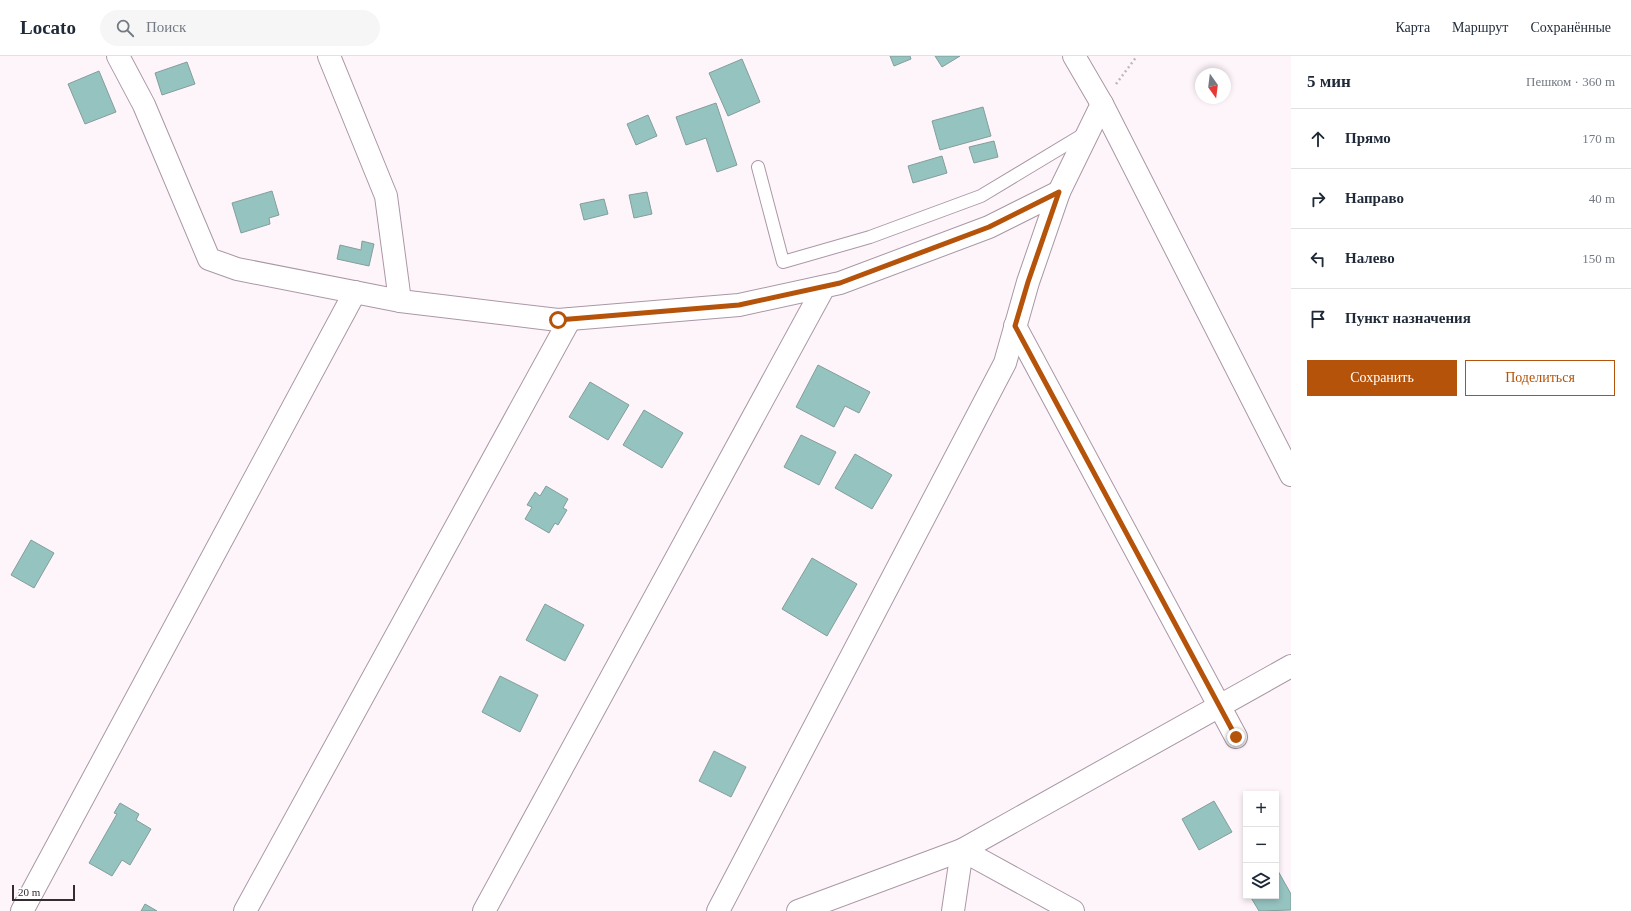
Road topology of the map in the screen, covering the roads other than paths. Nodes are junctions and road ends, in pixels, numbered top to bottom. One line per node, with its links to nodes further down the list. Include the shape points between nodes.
1 (118, 56): 9 (street, via 144,105 209,259 237,269)
2 (328, 56): 10 (street, via 386,196)
3 (1074, 56): 4 (street)
4 (1102, 104): 5 (street); 13 (street)
5 (1087, 133): 6 (lane, via 981,196 870,238 783,262); 7 (street)
6 (758, 167)
7 (1059, 192): 8 (street, via 989,227); 12 (street)
8 (824, 287): 11 (street, via 739,305); 20 (street)
9 (355, 292): 10 (street); 18 (street)
10 (400, 301): 11 (street, via 558,320)
11 (570, 319): 19 (street)
12 (1015, 326): 15 (street); 21 (street, via 1005,364)
13 (1291, 475)
14 (1291, 666): 15 (street)
15 (1219, 706): 16 (street); 17 (street)
16 (1236, 737)
17 (962, 850): 22 (street); 23 (street); 24 (street)
18 (22, 911)
19 (245, 911)
20 (484, 911)
21 (718, 911)
22 (798, 911)
23 (954, 911)
24 (1073, 911)

